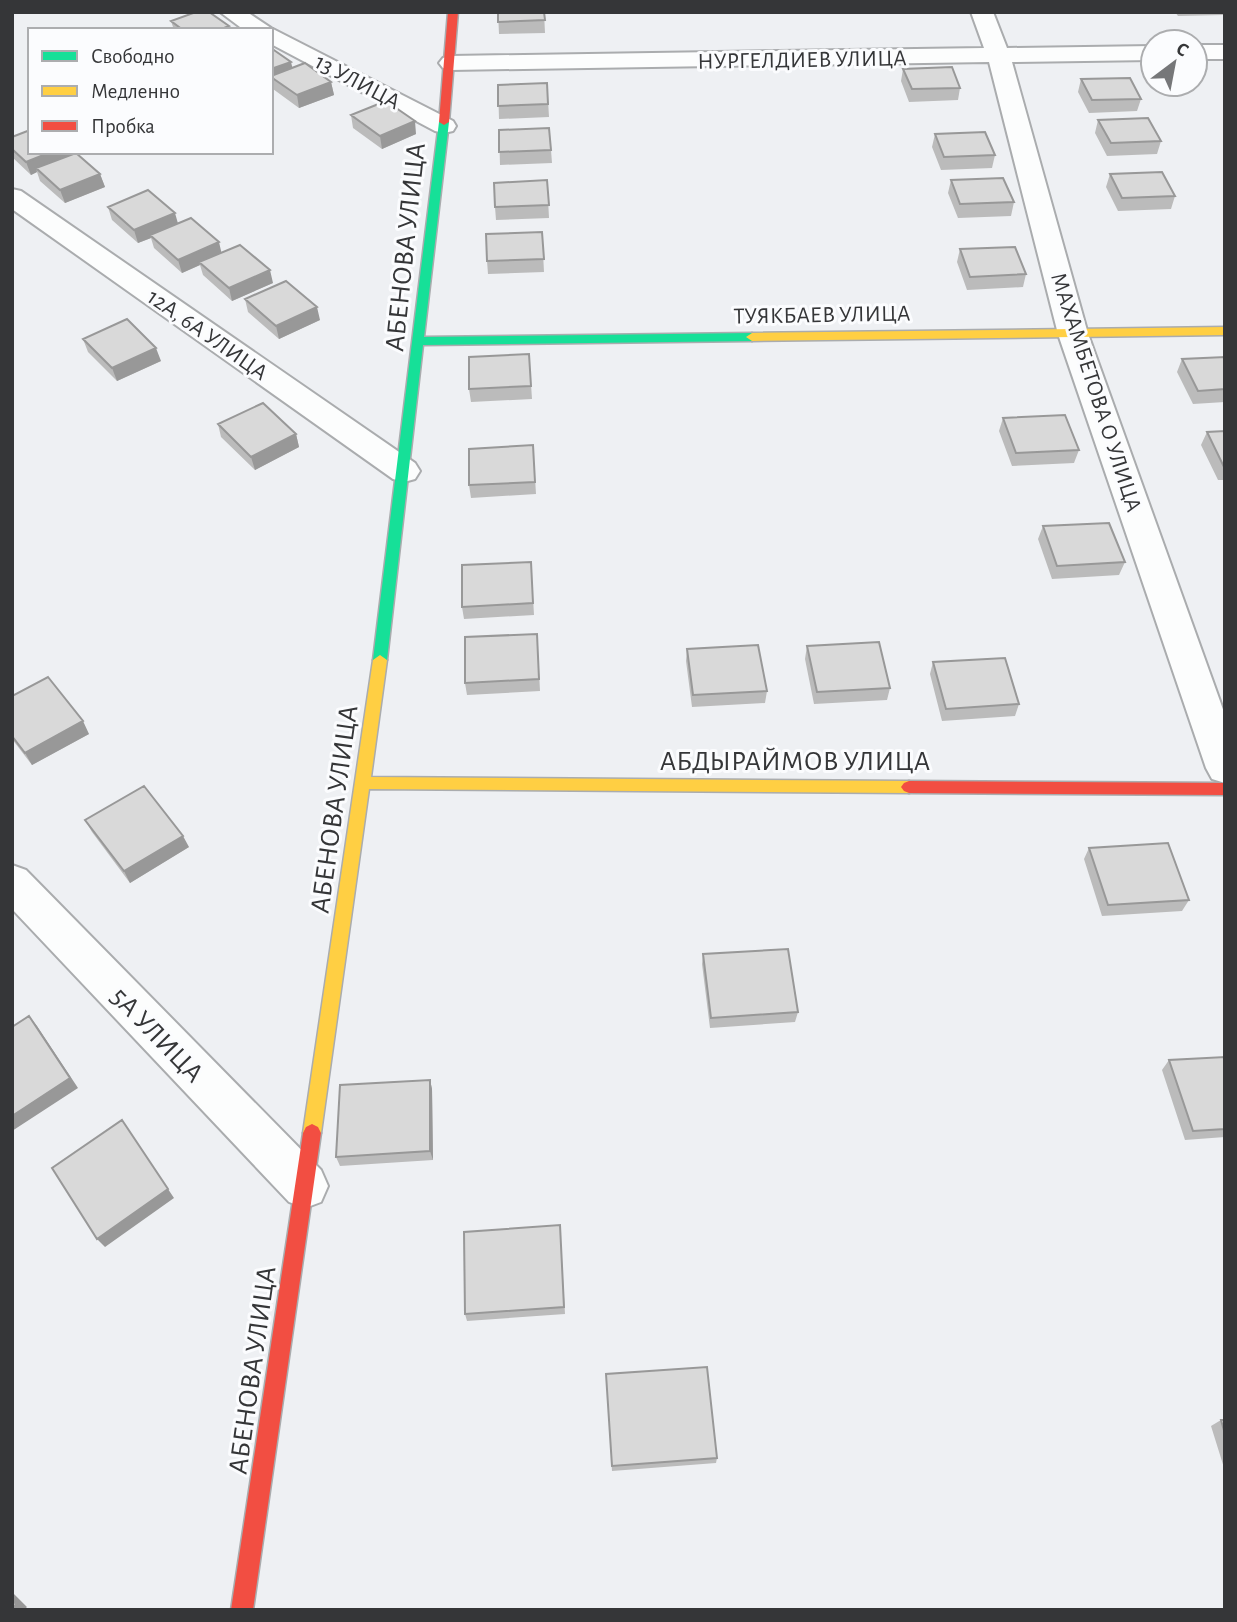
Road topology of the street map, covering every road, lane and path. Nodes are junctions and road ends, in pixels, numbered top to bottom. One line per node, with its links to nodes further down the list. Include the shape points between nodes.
1 (231, 12): 4 (street)
2 (453, 12): 8 (street, АБЕНОВА УЛИЦА)
3 (982, 12): 7 (street, МАХАМБЕТОВА О УЛИЦА)
4 (258, 28)
5 (273, 36): 9 (street, 13 УЛИЦА)
6 (1139, 53): 7 (street, НУРГЕЛДИЕВ УЛИЦА)
7 (999, 57): 8 (street, НУРГЕЛДИЕВ УЛИЦА); 12 (street, МАХАМБЕТОВА О УЛИЦА)
8 (451, 63): 9 (street, АБЕНОВА УЛИЦА)
9 (444, 126): 13 (street, АБЕНОВА УЛИЦА)
10 (12, 197): 14 (street, 12А, 6А УЛИЦА)
11 (1225, 331): 12 (street, ТУЯКБАЕВ УЛИЦА)
12 (1073, 334): 13 (street, ТУЯКБАЕВ УЛИЦА); 15 (street, МАХАМБЕТОВА О УЛИЦА)
13 (420, 341): 14 (street, АБЕНОВА УЛИЦА)
14 (404, 471): 16 (street, АБЕНОВА УЛИЦА)
15 (1225, 768)
16 (364, 783): 17 (street, АБДЫРАЙМОВ УЛИЦА); 19 (street, АБЕНОВА УЛИЦА)
17 (1225, 789)
18 (12, 882): 19 (street, 5А УЛИЦА)
19 (304, 1186): 20 (street, АБЕНОВА УЛИЦА)
20 (242, 1610)

